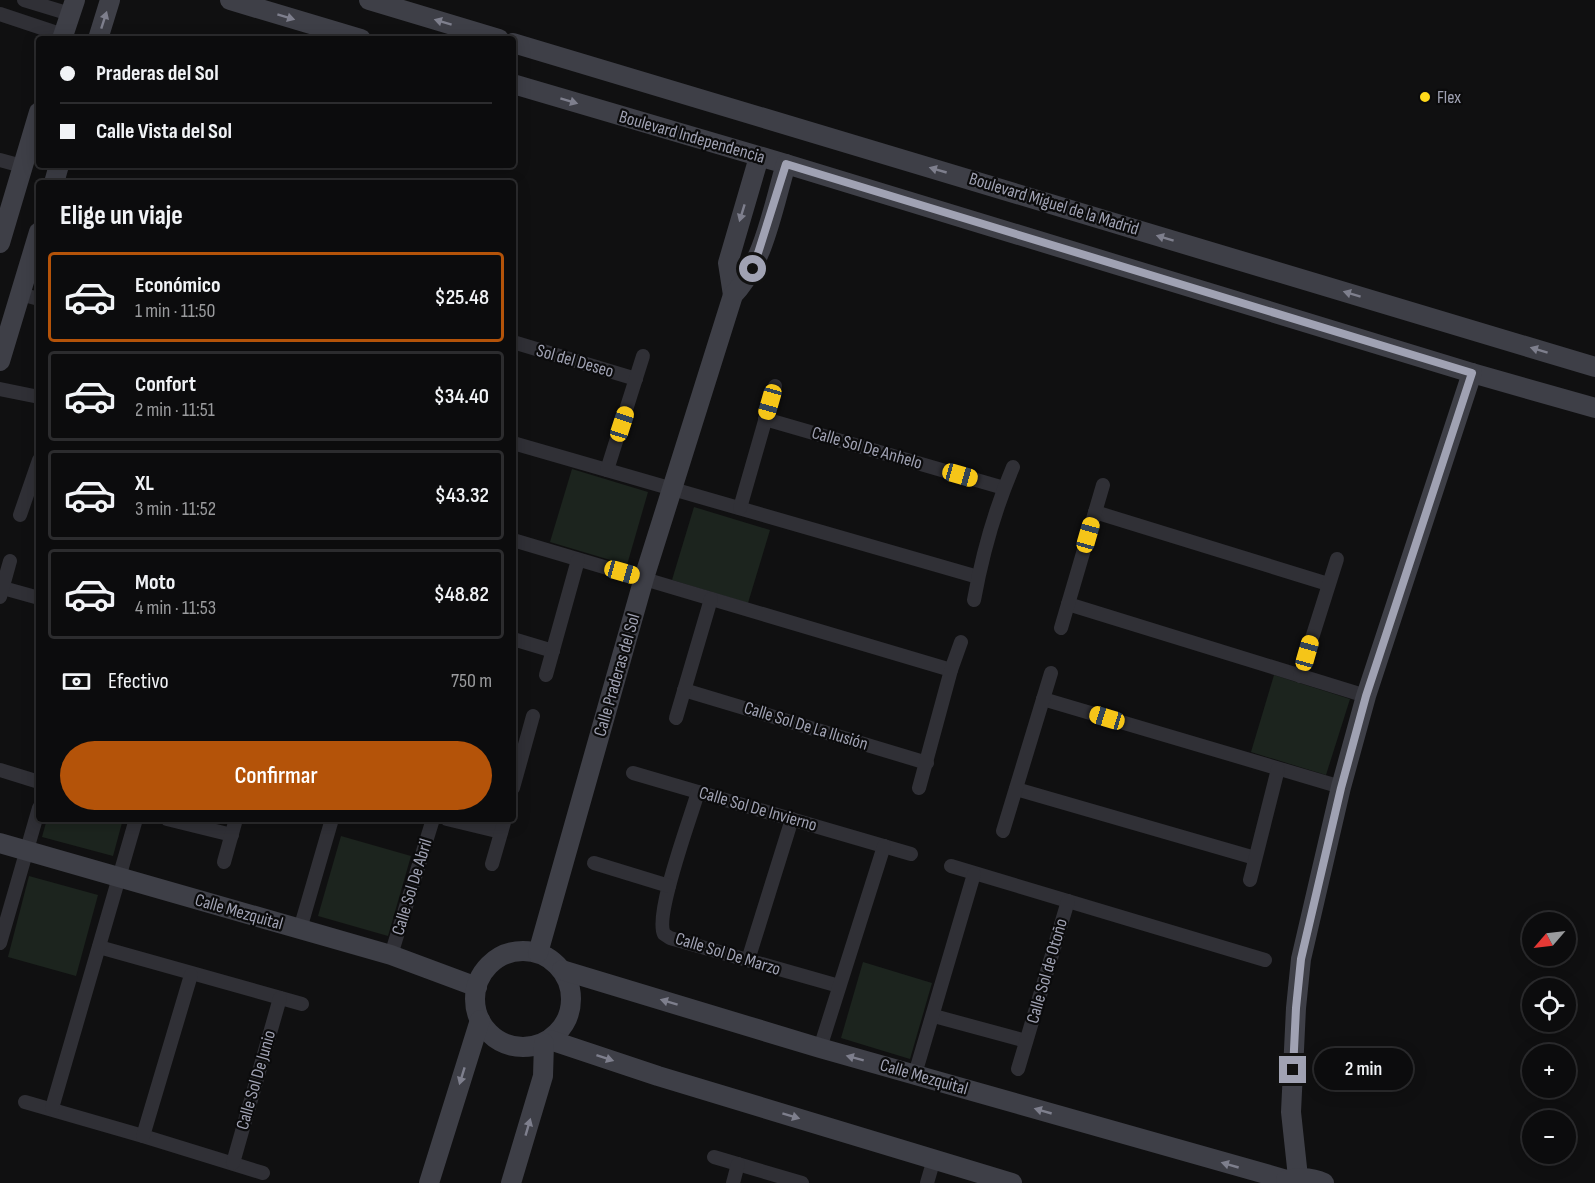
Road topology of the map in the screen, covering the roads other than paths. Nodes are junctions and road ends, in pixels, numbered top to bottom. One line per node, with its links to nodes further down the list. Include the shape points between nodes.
1 (24, 0): 5 (street)
2 (110, 0): 9 (street, one-way to 2)
3 (230, 0): 10 (street, one-way to 10)
4 (369, 0): 11 (street, one-way to 4)
5 (72, 7): 8 (street)
6 (0, 14): 7 (street)
7 (59, 36)
8 (62, 36)
9 (99, 36)
10 (351, 36)
11 (489, 36)
12 (516, 44): 26 (street, Boulevard Miguel de la Madrid, one-way to 12)
13 (516, 85): 15 (street, Boulevard Independencia, one-way to 15)
14 (36, 122): 18 (street)
15 (759, 157): 17 (street, Boulevard Independencia); 21 (street, one-way to 21, via 728,263)
16 (0, 160): 18 (street)
17 (786, 164): 21 (street, via 756,263); 27 (street, Boulevard Independencia)
18 (22, 166): 19 (street)
19 (0, 243)
20 (36, 254): 22 (street)
21 (733, 295): 40 (street, Calle Praderas del Sol)
22 (30, 297): 25 (street)
23 (516, 343): 28 (street, Sol del Deseo)
24 (643, 356): 28 (street)
25 (0, 360)
26 (1595, 367)
27 (1472, 373): 32 (street, Boulevard Independencia); 66 (street)
28 (636, 379): 36 (street)
29 (775, 386): 33 (street)
30 (0, 389): 31 (street)
31 (36, 396)
32 (1595, 408)
33 (765, 419): 39 (street, Calle Sol De Anhelo); 42 (street)
34 (516, 443): 36 (street)
35 (1013, 467): 39 (street)
36 (608, 470): 40 (street)
37 (36, 478): 41 (street)
38 (1103, 485): 43 (street)
39 (1004, 488): 49 (street)
40 (673, 489): 42 (street); 50 (street, Calle Praderas del Sol)
41 (33, 496): 44 (street)
42 (740, 508): 49 (street)
43 (1095, 512): 51 (street); 56 (street)
44 (20, 515)
45 (516, 541): 46 (street)
46 (578, 560): 50 (street); 60 (street)
47 (1337, 560): 51 (street)
48 (10, 561): 52 (street)
49 (978, 577): 55 (street)
50 (644, 578): 54 (street); 110 (street, Calle Praderas del Sol)
51 (1328, 584): 64 (street)
52 (1, 592): 53 (street)
53 (36, 598)
54 (711, 599): 61 (street); 65 (street)
55 (974, 600)
56 (1068, 604): 57 (street); 64 (street)
57 (1060, 628)
58 (516, 640): 60 (street)
59 (961, 642): 61 (street)
60 (553, 651): 63 (street)
61 (951, 670): 71 (street)
62 (1051, 673): 67 (street)
63 (546, 675)
64 (1300, 676): 66 (street)
65 (684, 690): 69 (street); 71 (street, Calle Sol De La Ilusión)
66 (1366, 696): 78 (street)
67 (1043, 699): 73 (street); 79 (street)
68 (533, 716): 70 (street)
69 (676, 718)
70 (520, 737): 72 (street)
71 (927, 763): 77 (street)
72 (516, 766)
73 (1278, 769): 78 (street); 96 (street)
74 (0, 770): 76 (street)
75 (633, 773): 80 (street, Calle Sol De Invierno)
76 (36, 781)
77 (919, 788)
78 (1341, 788): 135 (street, via 1301,959)
79 (1016, 789): 90 (street); 96 (street)
80 (698, 792): 82 (street, Calle Sol De Invierno); 104 (street, Calle Sol De Marzo)
81 (36, 818): 94 (street)
82 (792, 819): 93 (street, Calle Sol De Invierno); 112 (street)
83 (135, 822): 102 (street)
84 (179, 822): 91 (street)
85 (235, 822): 91 (street)
86 (331, 822): 107 (street)
87 (432, 822): 111 (street, Calle Sol De Abril)
88 (471, 822): 89 (street, Calle Sol De Abril)
89 (503, 826): 99 (street)
90 (1004, 831)
91 (232, 835): 97 (street)
92 (0, 843): 94 (street, Calle Mezquital)
93 (884, 846): 95 (street, Calle Sol De Invierno); 116 (street)
94 (27, 850): 102 (street, Calle Mezquital); 106 (street)
95 (911, 854)
96 (1255, 858): 103 (street)
97 (224, 862)
98 (594, 863): 104 (street)
99 (492, 864)
100 (951, 866): 101 (street)
101 (974, 874): 105 (street); 120 (street)
102 (118, 877): 107 (street, Calle Mezquital); 109 (street)
103 (1250, 880)
104 (669, 886): 112 (street, Calle Sol De Marzo, via 661,920 664,934)
105 (1068, 901): 113 (street); 123 (street, Calle Sol de Otoño)
106 (3, 922): 108 (street)
107 (300, 929): 111 (street, Calle Mezquital)
108 (0, 943)
109 (99, 948): 115 (street); 128 (street)
110 (538, 953): 114 (street); 117 (street, via 522,951 493,961)
111 (391, 955): 117 (street, Calle Mezquital)
112 (748, 960): 116 (street, Calle Sol De Marzo)
113 (1265, 960)
114 (562, 970): 122 (street, via 572,999 569,1015); 124 (street, Calle Mezquital, one-way to 114)
115 (191, 975): 118 (street); 129 (street)
116 (839, 986): 124 (street)
117 (477, 987): 121 (street, via 475,1004)
118 (280, 998): 119 (street); 132 (street, Calle Sol De Junio)
119 (302, 1004)
120 (934, 1016): 123 (street, Calle Sol de Otoño); 126 (street)
121 (480, 1020): 122 (street, via 494,1037 515,1047); 136 (street, one-way to 136)
122 (547, 1041): 131 (street, one-way to 131); 137 (street, one-way to 122, via 543,1076)
123 (1026, 1041): 125 (street, Calle Sol de Otoño)
124 (820, 1048): 126 (street, Calle Mezquital, one-way to 124)
125 (1018, 1069)
126 (915, 1074): 135 (street, Calle Mezquital, one-way to 126)
127 (25, 1101): 128 (street)
128 (52, 1108): 129 (street)
129 (143, 1136): 132 (street)
130 (714, 1156): 133 (street)
131 (934, 1159): 140 (street); 141 (street)
132 (233, 1163): 134 (street)
133 (738, 1164): 138 (street); 139 (street)
134 (263, 1173)
135 (1289, 1180): 142 (street, Calle Mezquital, via 1315,1179)
136 (429, 1183)
137 (512, 1183)
138 (733, 1183)
139 (802, 1183)
140 (927, 1183)
141 (1012, 1183)
142 (1324, 1183)

